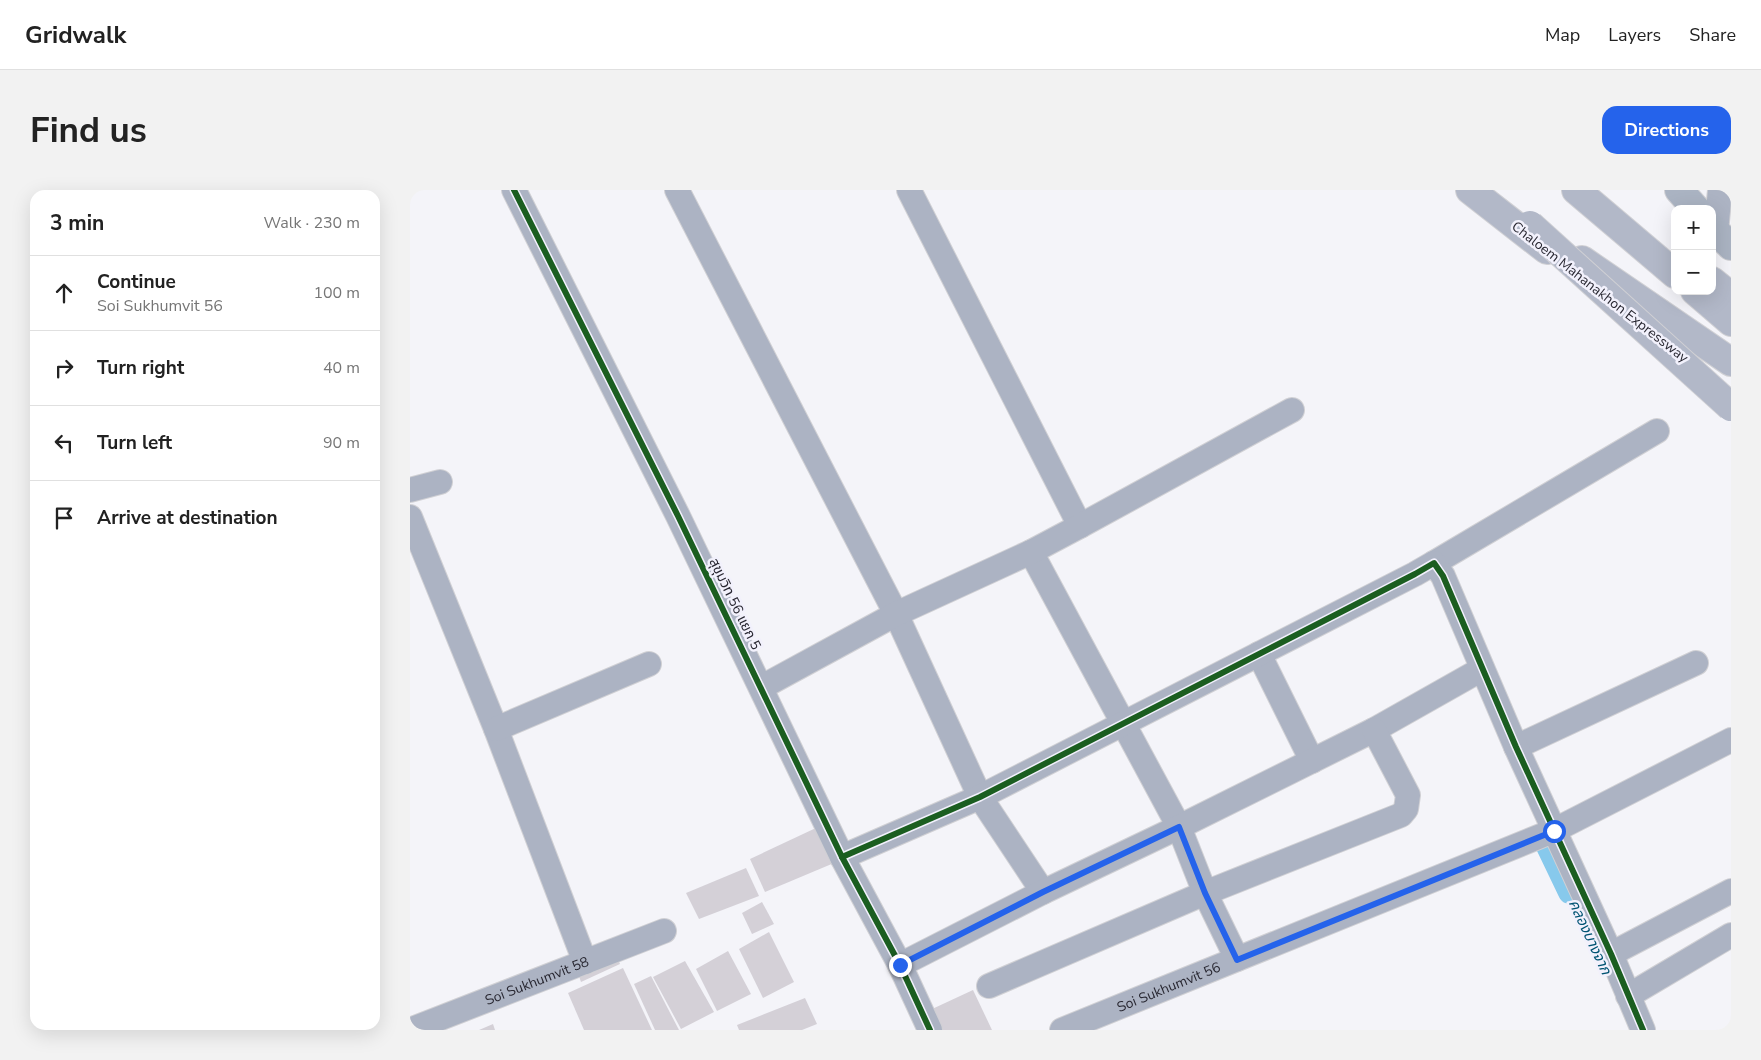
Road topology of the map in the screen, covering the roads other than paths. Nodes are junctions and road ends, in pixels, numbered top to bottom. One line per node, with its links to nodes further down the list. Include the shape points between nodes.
1 (514, 190): 35 (street, สุขุมวิท 56 แยก 5)
2 (677, 190): 30 (street)
3 (909, 190): 27 (street)
4 (1470, 190): 20 (highway, Chaloem Mahanakhon Expressway)
5 (1487, 190): 11 (highway)
6 (1576, 190): 14 (highway)
7 (1600, 190): 13 (highway)
8 (1679, 190): 10 (street)
9 (1720, 190): 12 (street)
10 (1692, 205)
11 (1530, 225): 19 (highway, bridge); 21 (highway, bridge)
12 (1720, 235)
13 (1671, 247)
14 (1671, 271)
15 (1716, 284): 17 (highway)
16 (1700, 295): 18 (highway)
17 (1731, 296)
18 (1731, 322)
19 (1731, 362)
20 (1731, 394)
21 (1731, 407)
22 (1292, 410): 27 (street)
23 (1657, 431): 29 (street)
24 (440, 482): 25 (street)
25 (410, 490)
26 (410, 517): 37 (street)
27 (1080, 526): 28 (street)
28 (1030, 552): 30 (street); 36 (street)
29 (1434, 563): 31 (street); 34 (street, via 1443,576)
30 (896, 614): 35 (street); 42 (street)
31 (1259, 654): 36 (street); 41 (street)
32 (1696, 663): 40 (street)
33 (649, 664): 37 (street)
34 (1482, 669): 38 (street); 40 (street)
35 (762, 687): 45 (street, สุขุมวิท 56 แยก 5)
36 (1123, 723): 42 (street); 43 (street)
37 (496, 729): 53 (street)
38 (1374, 730): 41 (street); 48 (street, via 1408,795 1406,810 1401,815)
39 (1731, 740): 44 (street, Soi Sukhumvit 56)
40 (1516, 747): 44 (street)
41 (1312, 761): 43 (street)
42 (980, 797): 45 (street); 47 (street)
43 (1179, 827): 47 (street); 48 (street)
44 (1554, 831): 51 (street); 52 (street, Soi Sukhumvit 56)
45 (842, 857): 54 (street, สุขุมวิท 56 แยก 5)
46 (1731, 891): 51 (street)
47 (1043, 892): 54 (street)
48 (1205, 893): 52 (street); 55 (street)
49 (664, 931): 53 (street, Soi Sukhumvit 58)
50 (1731, 935): 56 (street)
51 (1611, 954): 56 (street)
52 (1237, 960): 59 (street, Soi Sukhumvit 56)
53 (585, 962): 57 (street, Soi Sukhumvit 58)
54 (900, 965): 58 (street, สุขุมวิท 56 แยก 5)
55 (989, 986)
56 (1628, 996): 60 (street)
57 (411, 1027)
58 (930, 1030)
59 (1062, 1030)
60 (1643, 1030)

